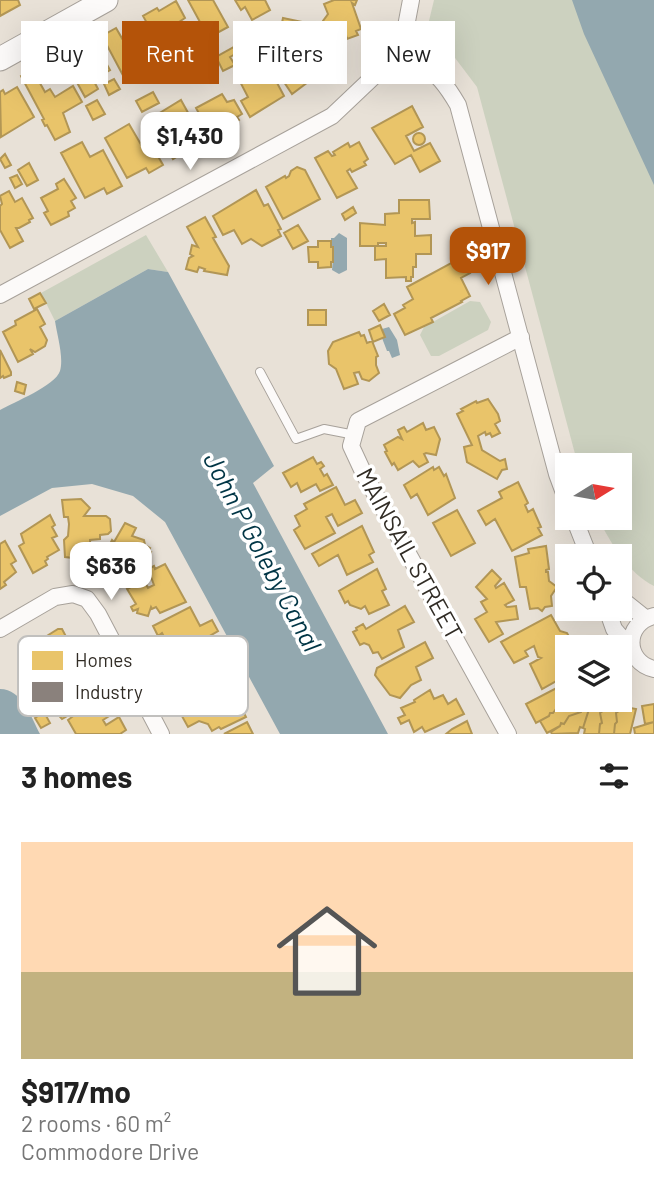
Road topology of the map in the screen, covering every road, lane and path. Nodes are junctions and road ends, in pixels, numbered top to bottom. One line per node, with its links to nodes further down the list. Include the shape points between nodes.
1 (106, 0): 4 (street)
2 (411, 0): 3 (street)
3 (407, 21)
4 (0, 59)
5 (366, 84): 7 (street, via 332,116)
6 (444, 84): 8 (street, via 457,105)
7 (0, 295)
8 (521, 337): 10 (street, MAINSAIL STREET, via 358,421); 11 (street)
9 (260, 372): 10 (lane, via 296,439 324,429)
10 (355, 435): 21 (street, MAINSAIL STREET, via 351,446 364,474)
11 (555, 466)
12 (632, 606): 13 (street)
13 (650, 617): 15 (street)
14 (0, 629): 16 (street, via 55,597 73,594 87,599)
15 (632, 635)
16 (110, 636)
17 (632, 650): 18 (street, via 641,663)
18 (654, 668)
19 (152, 716): 20 (street)
20 (161, 734)
21 (508, 734)

